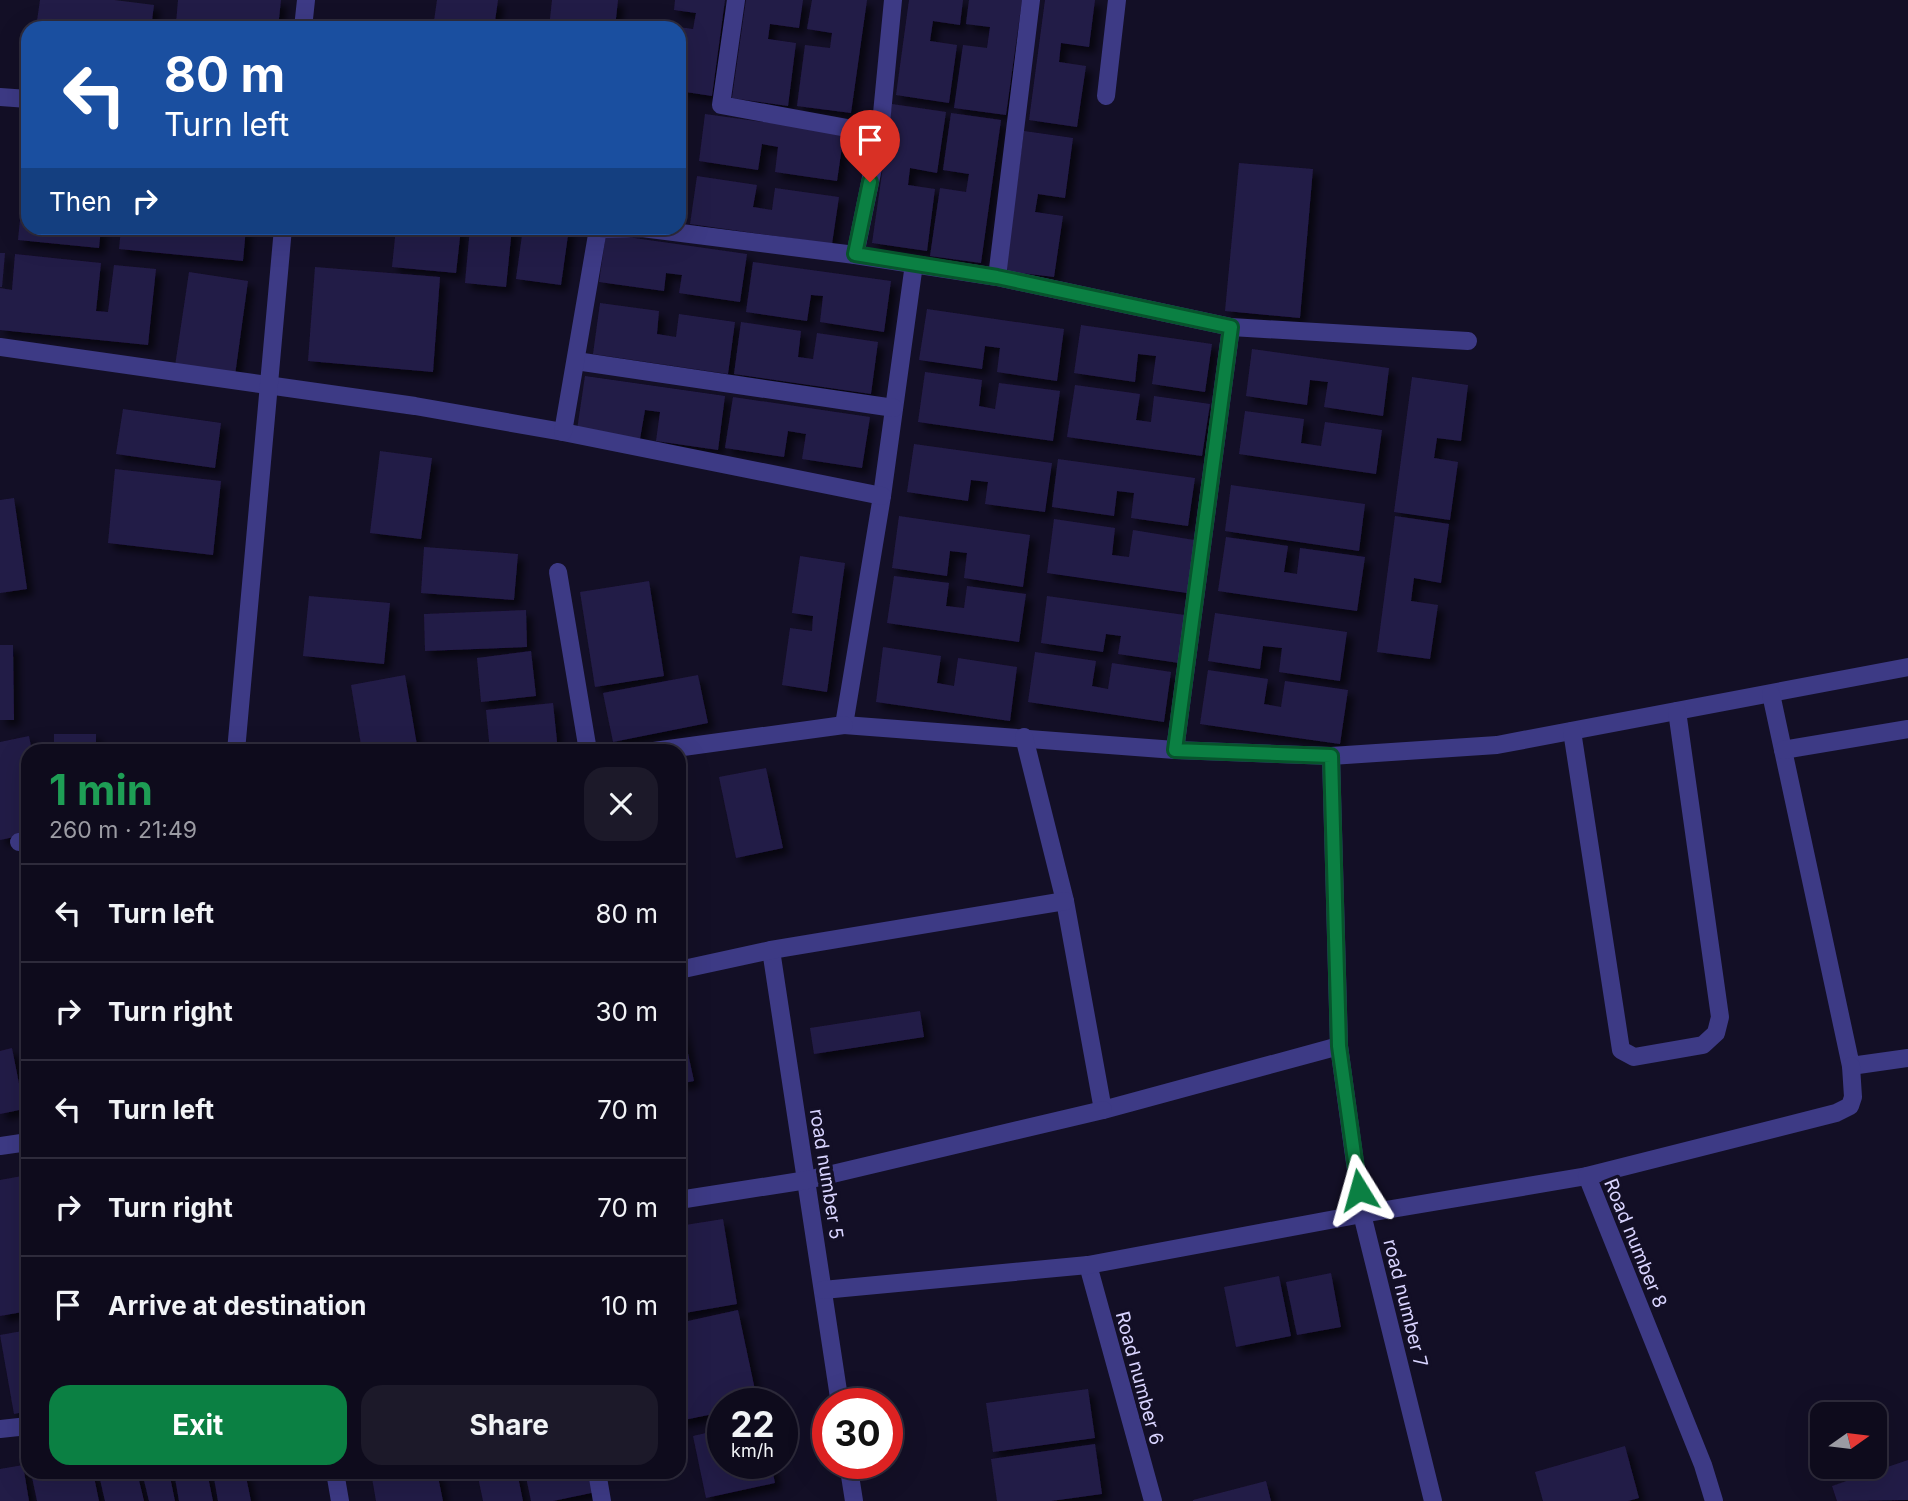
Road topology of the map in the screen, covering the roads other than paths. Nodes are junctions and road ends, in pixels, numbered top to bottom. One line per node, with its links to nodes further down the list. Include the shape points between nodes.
1 (306, 0): 6 (street)
2 (736, 0): 10 (street, via 721,105)
3 (893, 0): 10 (street)
4 (1031, 0): 16 (street)
5 (1117, 0): 7 (street)
6 (304, 21)
7 (1106, 96)
8 (0, 97): 9 (street)
9 (21, 98)
10 (880, 134): 14 (street)
11 (686, 233): 14 (street)
12 (283, 235): 21 (street)
13 (597, 235): 20 (street)
14 (855, 254): 15 (street)
15 (914, 264): 16 (street); 22 (street)
16 (997, 277): 17 (street)
17 (1231, 327): 18 (street); 36 (street)
18 (1468, 341)
19 (0, 347): 21 (street)
20 (576, 361): 22 (street); 23 (street)
21 (272, 384): 23 (street); 33 (street)
22 (894, 408): 24 (street)
23 (563, 432): 24 (street)
24 (882, 496): 29 (street)
25 (558, 572): 34 (street)
26 (1908, 667): 27 (street)
27 (1771, 694): 28 (street); 37 (street)
28 (1677, 711): 31 (street); 31 (street, via 1720,1017 1716,1033 1703,1045 1634,1057 1621,1049)
29 (844, 725): 32 (street); 35 (street)
30 (1908, 729): 37 (street)
31 (1572, 731): 38 (street, via 1497,745)
32 (1024, 737): 36 (street); 39 (street)
33 (237, 744)
34 (587, 744)
35 (686, 747)
36 (1175, 750): 38 (street)
37 (1783, 750): 44 (street)
38 (1331, 756): 42 (street, road number 7)
39 (1065, 901): 40 (street); 45 (street)
40 (771, 950): 41 (street); 49 (street, road number 5)
41 (686, 968)
42 (1339, 1046): 45 (street); 51 (street, road number 7)
43 (1908, 1058): 44 (street)
44 (1851, 1066): 48 (street, Road number 8, via 1853,1097 1850,1106 1836,1113)
45 (1103, 1110): 49 (street)
46 (21, 1143): 47 (street)
47 (0, 1146)
48 (1587, 1176): 51 (street); 65 (street, Road number 8)
49 (807, 1180): 50 (street); 53 (street, road number 5)
50 (686, 1199)
51 (1363, 1214): 52 (street); 64 (street, road number 7)
52 (1088, 1265): 53 (street); 63 (street, Road number 6)
53 (823, 1290): 54 (street, road number 5)
54 (838, 1388)
55 (21, 1427): 56 (street)
56 (0, 1429)
57 (336, 1479): 60 (street)
58 (598, 1479): 61 (street)
59 (851, 1479): 62 (street)
60 (340, 1501)
61 (602, 1501)
62 (854, 1501)
63 (1153, 1501)
64 (1433, 1501)
65 (1714, 1501)

